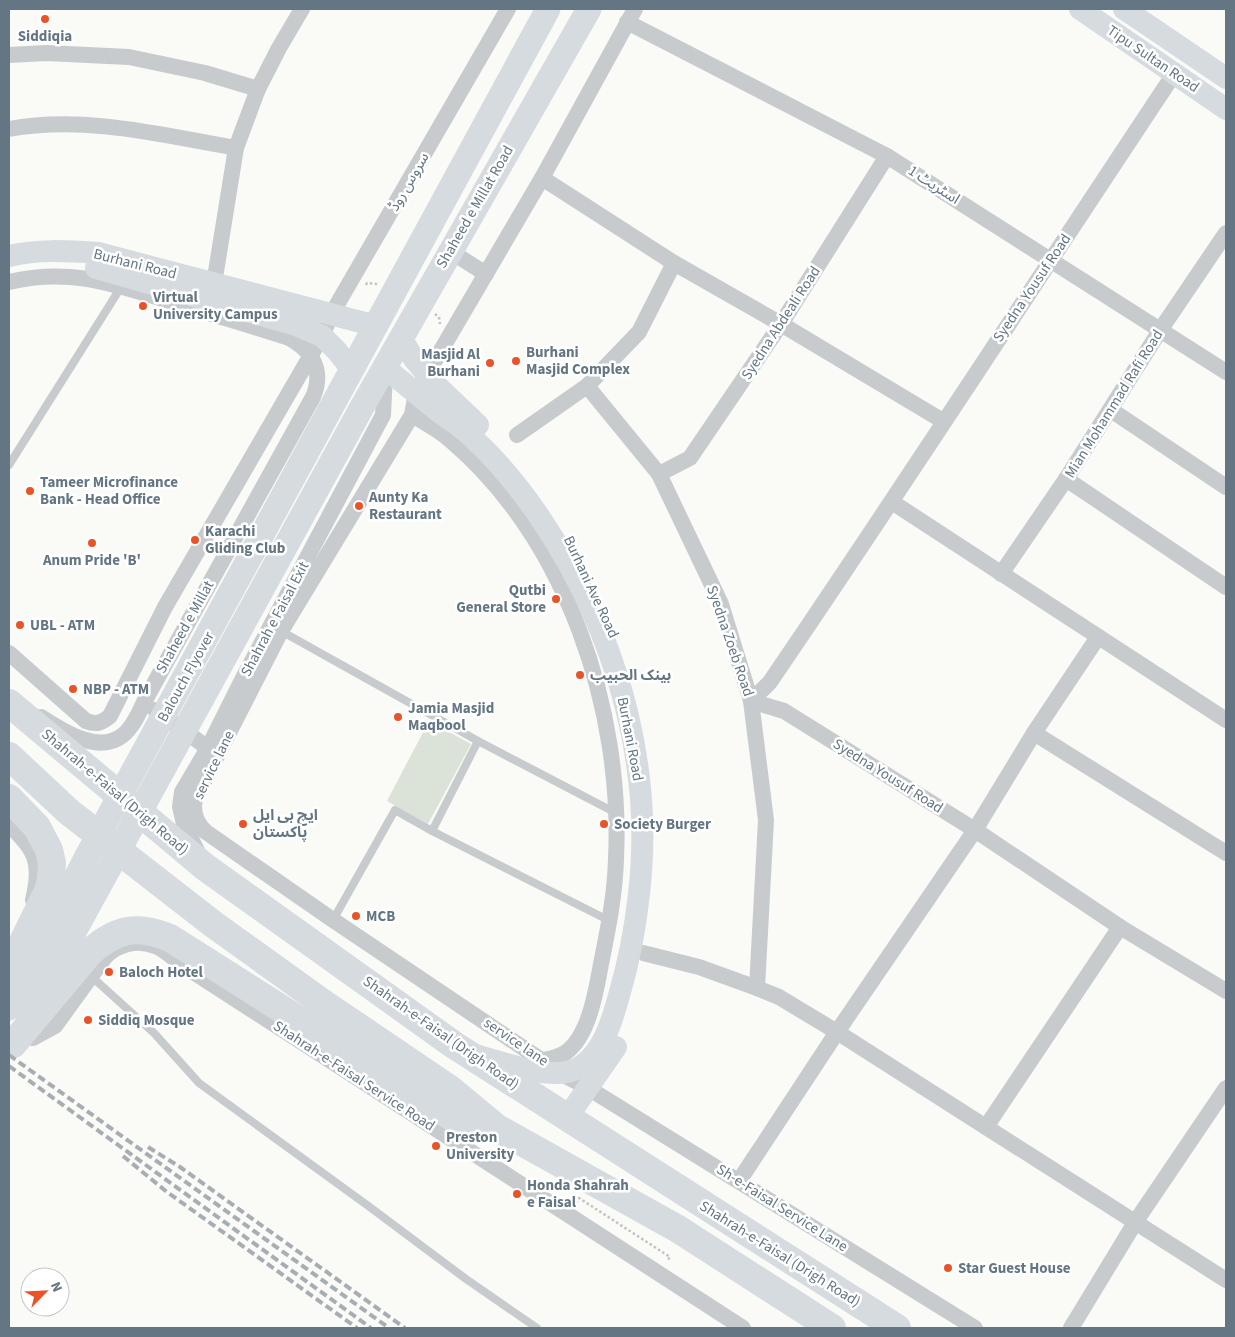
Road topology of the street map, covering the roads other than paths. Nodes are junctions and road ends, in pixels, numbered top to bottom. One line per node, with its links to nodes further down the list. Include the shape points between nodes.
1 (302, 9): 14 (street)
2 (508, 9): 30 (street, سروس روڈ)
3 (560, 9): 9 (main road)
4 (578, 9): 9 (main road)
5 (589, 9): 21 (main road, Shaheed e Millat Road)
6 (1080, 9): 12 (street, Tipu Sultan Road)
7 (1124, 9): 10 (street, Tipu Sultan Road)
8 (631, 16): 18 (street, اسٹریٹ 1); 19 (street, service lane)
9 (551, 28): 21 (main road, via 498,148 447,239); 33 (main road, Shaheed e Millat Road, via 424,237)
10 (1190, 53): 12 (street); 13 (street, Tipu Sultan Road)
11 (9, 55): 14 (street, via 46,53 129,57 205,73)
12 (1174, 74): 15 (street, Tipu Sultan Road); 23 (street, Syedna Yousuf Road)
13 (1226, 78)
14 (258, 89): 17 (street)
15 (1226, 109)
16 (9, 128): 17 (street, via 90,125)
17 (236, 148): 28 (street)
18 (887, 156): 23 (street, اسٹریٹ 1); 31 (street, Syedna Abdeali Road)
19 (542, 178): 24 (street); 26 (street, service lane)
20 (1225, 237): 32 (street, Mian Mohammad Rafi Road)
21 (447, 255): 26 (street); 34 (main road, Shaheed e Millat Road)
22 (9, 256): 28 (street, Burhani Road, via 60,250 98,253)
23 (1050, 260): 32 (street, اسٹریٹ 1); 44 (street, Syedna Yousuf Road)
24 (674, 263): 31 (street); 40 (street, via 639,332)
25 (9, 272): 35 (street, Burhani Road, via 59,266 96,268 296,325)
26 (486, 274): 39 (street, service lane)
27 (9, 282): 29 (street, via 60,275 96,279)
28 (214, 284): 30 (street, Burhani Road)
29 (121, 287): 35 (street, via 289,338 302,346); 46 (lane)
30 (332, 315): 33 (street, Burhani Road); 35 (street, سروس روڈ)
31 (781, 324): 44 (street); 47 (street, Syedna Abdeali Road, via 690,458)
32 (1161, 329): 38 (street, اسٹریٹ 1); 42 (street, Mian Mohammad Rafi Road)
33 (370, 336): 37 (main road, Balouch Flyover)
34 (401, 338): 36 (main road, Shaheed e Millat Road); 39 (street, Burhani Ave Road)
35 (316, 346): 37 (street, Burhani Road, via 337,351); 55 (street, via 165,607 105,721 98,724 86,721); 58 (street, Shaheed e Millat, via 318,379 313,397)
36 (385, 368): 39 (street, Burhani Road); 41 (main road, Shaheed e Millat Road); 63 (street, Shahrah e Faisal Exit, via 383,415)
37 (352, 370): 80 (main road, Balouch Flyover, via 86,858)
38 (1226, 372)
39 (422, 384): 43 (street, service lane); 76 (street, Burhani Ave Road, via 440,390 502,446 538,489 586,568 615,634 641,724 652,798 653,864); 85 (street, Burhani Road, via 509,477 546,528 593,614 612,663 630,727 641,808 642,860 631,954 602,1043 581,1066)
40 (587, 386): 45 (street); 47 (street, Syedna Zoeb Road)
41 (362, 407): 82 (main road, Balouch Flyover)
42 (1111, 410): 48 (street, Mian Mohammad Rafi Road); 49 (street)
43 (412, 415): 53 (street, service lane); 66 (street, via 449,439 492,483 532,536 558,582 592,663 601,696 609,732)
44 (943, 421): 50 (street, Syedna Yousuf Road)
45 (516, 435)
46 (9, 465)
47 (659, 474): 57 (street, Syedna Zoeb Road, via 721,604)
48 (1066, 479): 51 (street, Mian Mohammad Rafi Road); 52 (street)
49 (1226, 487)
50 (892, 502): 51 (street); 57 (street, Syedna Yousuf Road, via 770,682)
51 (1001, 574): 54 (street)
52 (1226, 587)
53 (282, 631): 62 (lane); 72 (street, service lane, via 196,799 194,812 206,832)
54 (1098, 637): 60 (street); 61 (street)
55 (9, 653)
56 (9, 699): 58 (street, Shaheed e Millat, via 70,733 101,743 115,741 125,734)
57 (751, 701): 68 (street, Syedna Yousuf Road, via 784,711); 78 (street, Syedna Zoeb Road, via 766,820)
58 (144, 702): 63 (street)
59 (9, 703): 71 (highway, Shahrah-e-Faisal (Drigh Road))
60 (1226, 720)
61 (1034, 734): 68 (street); 70 (street)
62 (478, 741): 66 (lane); 69 (lane)
63 (208, 748): 71 (street, Shahrah e Faisal Exit, via 182,792 180,807 184,824)
64 (9, 756): 90 (highway, via 69,812 214,924 323,1003 450,1088)
65 (9, 798): 80 (highway, via 38,827 52,863 48,891 19,950)
66 (616, 813): 73 (street, via 616,859)
67 (9, 825): 75 (street, via 26,841 35,858 37,882 28,917)
68 (975, 830): 74 (street, Syedna Yousuf Road); 81 (street)
69 (432, 831): 72 (lane, via 395,810); 73 (lane)
70 (1226, 853)
71 (205, 867): 83 (highway, Shahrah-e-Faisal (Drigh Road))
72 (333, 920): 84 (street, service lane)
73 (610, 920): 84 (street, via 596,988 579,1040 556,1058)
74 (1120, 927): 79 (street, Syedna Yousuf Road); 89 (street)
75 (9, 953)
76 (643, 953): 78 (street, via 699,967); 86 (street, via 615,1048)
77 (92, 977): 82 (street, Shahrah-e-Faisal Service Road, via 55,1026); 94 (lane, via 154,1033 199,1083); 95 (street, Shahrah-e-Faisal Service Road, via 112,950 137,943 157,946 189,970)
78 (757, 988): 81 (street)
79 (1226, 991)
80 (12, 1002)
81 (837, 1032): 89 (street); 91 (street)
82 (18, 1045): 90 (highway, via 90,952 110,936 140,929 170,938 455,1119)
83 (468, 1054): 85 (street); 88 (highway, Shahrah-e-Faisal (Drigh Road))
84 (544, 1060): 85 (street, service lane)
85 (562, 1074): 86 (street, service lane)
86 (588, 1088): 88 (street); 91 (street, Sh-e-Faisal Service Lane)
87 (1226, 1088): 92 (street)
88 (567, 1118): 97 (highway, Shahrah-e-Faisal (Drigh Road))
89 (986, 1127): 92 (street)
90 (497, 1128): 96 (highway, via 678,1229)
91 (740, 1181): 98 (street, Sh-e-Faisal Service Lane)
92 (1136, 1221): 93 (street); 99 (street)
93 (1226, 1280)
94 (537, 1328)
95 (743, 1328)
96 (832, 1328)
97 (897, 1328)
98 (975, 1328)
99 (1071, 1328)

